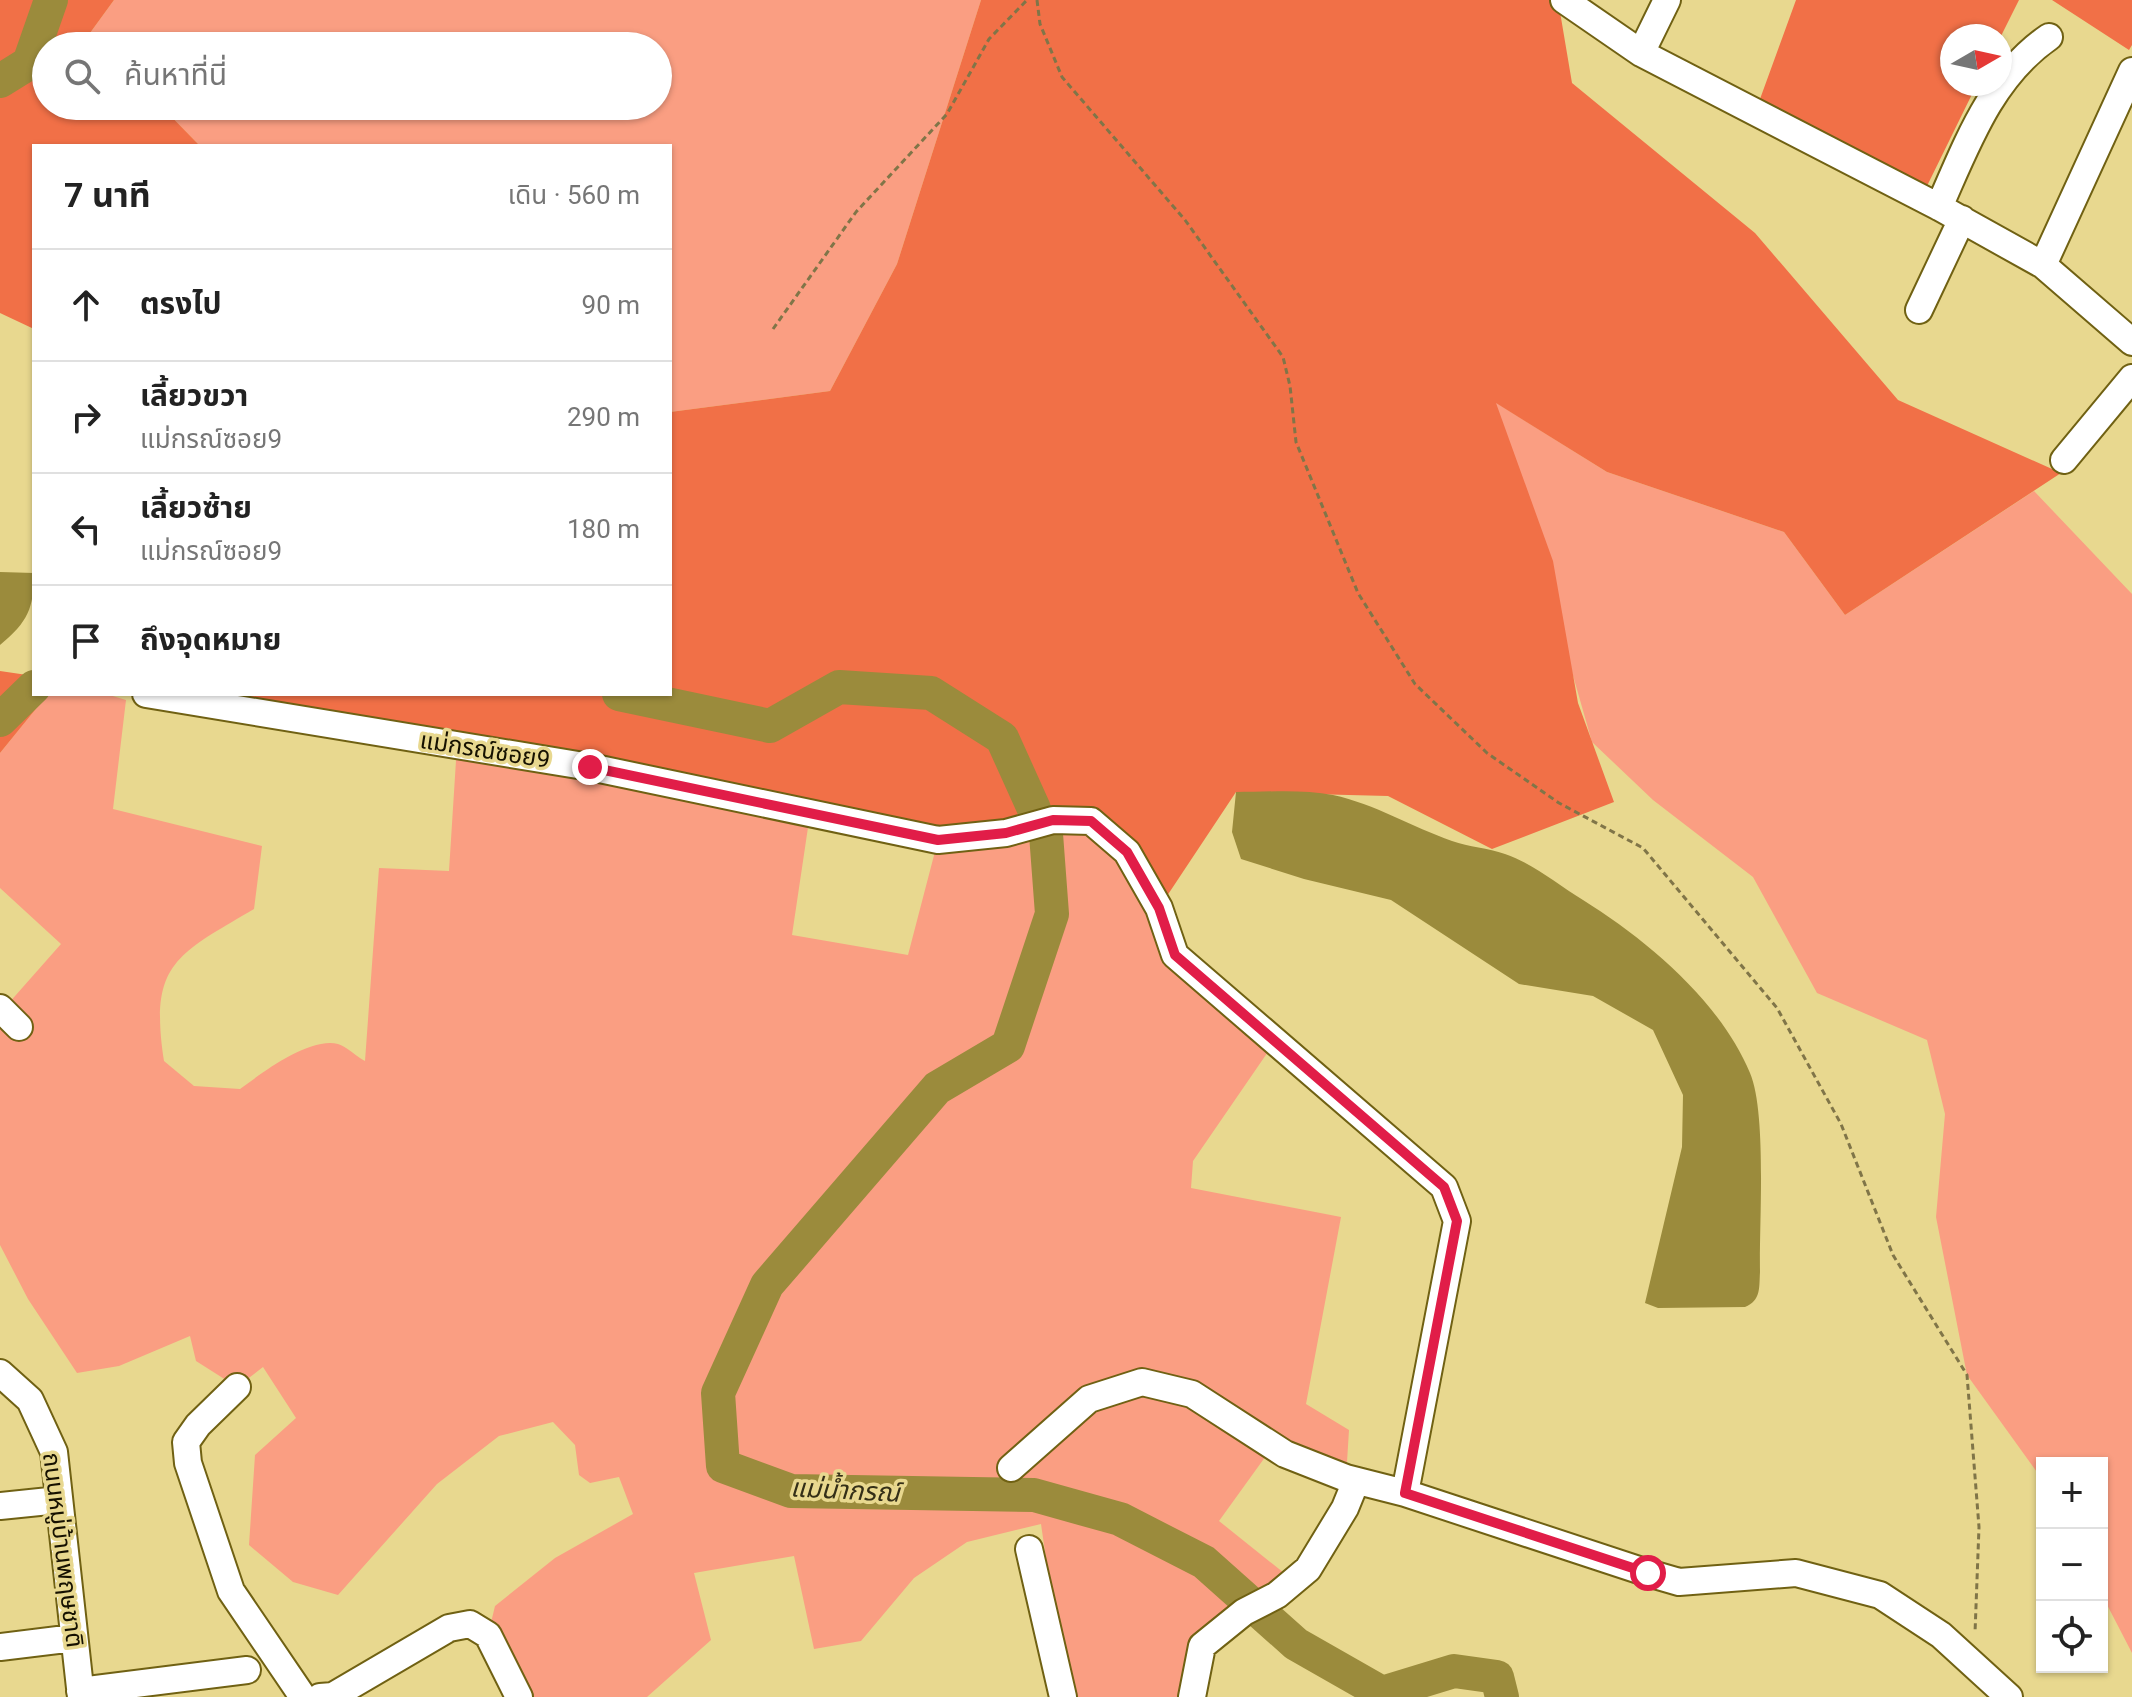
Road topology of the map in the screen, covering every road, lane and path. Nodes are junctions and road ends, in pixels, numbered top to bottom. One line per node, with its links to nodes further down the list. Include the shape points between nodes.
1 (1027, 0): 11 (path, via 989,39 947,114 856,212)
2 (1037, 0): 29 (path, via 1040,24 1062,77 1185,220 1283,357 1296,442 1358,593 1415,684 1487,753 1559,803 1643,848 1777,1008 1841,1124 1893,1255 1967,1375 1979,1527)
3 (1564, 0): 6 (street)
4 (1667, 0): 6 (street)
5 (2049, 37): 8 (street, via 2019,59 1977,123)
6 (1641, 53): 8 (street)
7 (2132, 71): 9 (street)
8 (1950, 213): 9 (street); 10 (street)
9 (2043, 265): 12 (street)
10 (1919, 310)
11 (773, 329)
12 (2132, 342)
13 (2132, 378): 14 (street)
14 (2064, 460)
15 (158, 696): 22 (street, แม่กรณ์ซอย9, via 590,767 938,840 1006,833 1053,820 1091,821 1127,852 1159,908 1175,955 1444,1187 1457,1221)
16 (0, 1008): 17 (street)
17 (19, 1027)
18 (0, 1373): 23 (street, ถนนหมู่บ้านพฤษชาติ, via 30,1400 54,1452)
19 (237, 1387): 31 (street, via 186,1442 188,1463 231,1591)
20 (1011, 1468): 21 (street, via 1089,1399 1142,1382 1192,1394 1285,1454)
21 (1356, 1481): 22 (street); 35 (street, via 1308,1569 1202,1646)
22 (1405, 1493): 29 (street, via 1679,1582 1796,1573 1880,1595 1941,1635)
23 (59, 1500): 24 (street); 26 (street, ถนนหมู่บ้านพฤษชาติ)
24 (0, 1506)
25 (1029, 1549): 34 (street)
26 (74, 1638): 27 (street); 30 (street, ถนนหมู่บ้านพฤษชาติ)
27 (0, 1647)
28 (247, 1670): 30 (street)
29 (1979, 1680): 36 (street)
30 (81, 1694)
31 (303, 1697)
32 (320, 1697): 33 (street, via 333,1696 449,1628 470,1624 488,1635)
33 (519, 1697)
34 (1063, 1697)
35 (1192, 1697)
36 (2009, 1697)

